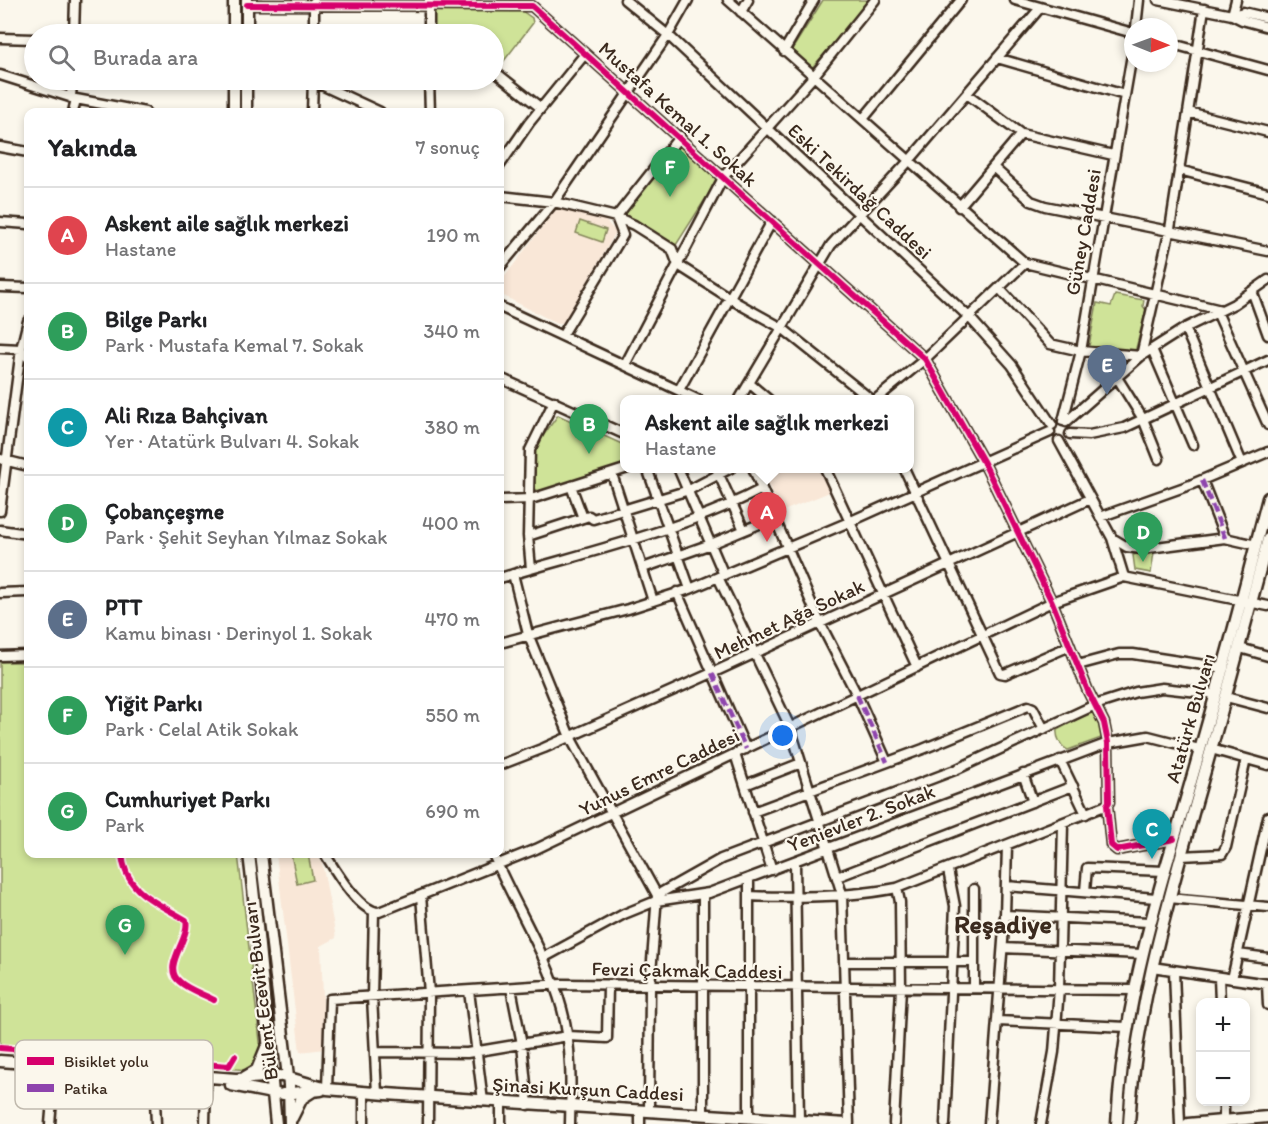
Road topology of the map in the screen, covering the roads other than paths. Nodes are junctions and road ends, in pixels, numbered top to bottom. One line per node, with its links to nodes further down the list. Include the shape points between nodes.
1 (75, 0): 24 (street)
2 (234, 0): 25 (main road)
3 (625, 0): 31 (street, Eski Tekirdağ Caddesi)
4 (688, 0): 31 (street)
5 (728, 0): 20 (street)
6 (748, 0): 20 (street)
7 (814, 0): 35 (street)
8 (875, 0): 42 (street)
9 (962, 0): 65 (street)
10 (1015, 0): 18 (street)
11 (1139, 0): 22 (street)
12 (1158, 0): 19 (street)
13 (1236, 0): 21 (street)
14 (429, 2): 16 (street, Mustafa Kemal 1. Sokak); 17 (street, Mustafa Kemal 1. Sokak); 28 (street)
15 (247, 3): 16 (street, Mustafa Kemal 1. Sokak); 26 (main road)
16 (314, 3): 27 (street)
17 (535, 3): 37 (street, Mustafa Kemal 1. Sokak)
18 (1040, 8): 30 (street); 38 (street)
19 (1204, 9): 21 (street); 36 (street)
20 (741, 12): 35 (street)
21 (1232, 15): 23 (street, via 1243,12); 29 (street)
22 (1137, 18)
23 (1268, 18)
24 (74, 24)
25 (234, 24)
26 (247, 24)
27 (314, 24)
28 (429, 24)
29 (1268, 27)
30 (1124, 31)
31 (668, 35): 52 (street); 66 (street, Eski Tekirdağ Caddesi)
32 (0, 38): 33 (street)
33 (24, 39)
34 (1178, 46): 36 (street)
35 (784, 51): 42 (street)
36 (1200, 52): 39 (street); 64 (street)
37 (585, 54): 52 (street, Mustafa Kemal 1. Sokak); 63 (street)
38 (997, 58): 53 (street); 54 (street)
39 (1268, 70)
40 (1129, 72): 54 (street, Güney Caddesi)
41 (0, 75): 44 (street)
42 (813, 77): 65 (street); 66 (street)
43 (504, 79): 63 (street)
44 (24, 83)
45 (46, 90): 55 (street)
46 (73, 90): 55 (street)
47 (234, 90): 58 (main road)
48 (246, 90): 59 (main road)
49 (313, 90): 60 (street)
50 (334, 90): 61 (street)
51 (429, 90): 62 (street)
52 (628, 91): 69 (street, Mustafa Kemal 1. Sokak); 80 (street)
53 (967, 94): 68 (street); 74 (street)
54 (1125, 95): 73 (street, Güney Caddesi)
55 (74, 99): 56 (street); 57 (street)
56 (73, 108)
57 (123, 108)
58 (234, 108)
59 (246, 108)
60 (312, 108)
61 (372, 108)
62 (430, 108)
63 (541, 108): 72 (street)
64 (1188, 112): 67 (street); 76 (street)
65 (863, 119): 74 (street)
66 (766, 126): 77 (street); 82 (street, Eski Tekirdağ Caddesi)
67 (1268, 132)
68 (1021, 134): 73 (street); 75 (street)
69 (680, 136): 77 (street, Mustafa Kemal 1. Sokak); 84 (street)
70 (0, 147): 71 (street)
71 (24, 151)
72 (504, 152)
73 (1113, 154): 83 (street, Güney Caddesi)
74 (909, 161): 81 (street); 82 (street)
75 (994, 168): 81 (street); 83 (street, via 1031,201)
76 (1179, 170): 78 (street); 88 (street)
77 (724, 176): 85 (street, Mustafa Kemal 1. Sokak); 93 (street)
78 (1268, 194)
79 (504, 196): 80 (street)
80 (554, 202): 84 (street); 90 (street)
81 (959, 207): 91 (street)
82 (858, 214): 92 (street); 104 (street, Eski Tekirdağ Caddesi)
83 (1102, 216): 88 (street); 95 (street, Güney Caddesi)
84 (616, 217): 93 (street, via 672,249); 108 (street, via 623,235)
85 (772, 221): 92 (street, Mustafa Kemal 1. Sokak); 101 (street)
86 (0, 222): 87 (street)
87 (24, 224)
88 (1170, 229): 89 (street); 100 (street)
89 (1268, 251)
90 (504, 262)
91 (1025, 263): 95 (street); 98 (street)
92 (818, 264): 106 (street); 116 (street, Mustafa Kemal 1. Sokak)
93 (678, 265): 101 (street); 118 (street)
94 (1268, 280): 99 (street)
95 (1091, 281): 100 (street); 113 (street, Güney Caddesi)
96 (0, 287): 97 (street)
97 (24, 288)
98 (1000, 289): 104 (street); 113 (street, via 1050,344)
99 (1252, 291): 103 (street); 107 (street)
100 (1154, 296): 103 (street); 115 (street)
101 (728, 297): 106 (street); 124 (street)
102 (504, 309): 108 (street)
103 (1219, 311): 105 (street); 119 (street)
104 (970, 318): 116 (street); 135 (street, Eski Tekirdağ Caddesi, via 1012,365)
105 (1185, 327): 112 (street); 123 (street)
106 (782, 328): 122 (street); 128 (street)
107 (1268, 335)
108 (562, 336): 118 (street)
109 (24, 337): 111 (street)
110 (0, 348): 111 (street)
111 (21, 349): 114 (street); 142 (street)
112 (1152, 349): 115 (street); 131 (street)
113 (1081, 351): 115 (street); 133 (street, Güney Caddesi)
114 (24, 353)
115 (1141, 356): 120 (street)
116 (925, 359): 129 (street); 143 (street, Mustafa Kemal 1. Sokak)
117 (1268, 360): 119 (street)
118 (625, 365): 124 (street)
119 (1245, 372): 123 (street); 134 (street)
120 (1118, 379): 132 (street); 133 (street)
121 (504, 380): 130 (street)
122 (748, 383): 126 (street); 127 (street)
123 (1211, 388): 131 (street); 144 (street)
124 (679, 390): 125 (street)
125 (690, 395)
126 (741, 395)
127 (764, 395)
128 (868, 395)
129 (878, 395)
130 (554, 401): 136 (street); 161 (street, via 530,450)
131 (1175, 404): 132 (street); 139 (street)
132 (1143, 419): 137 (street, via 1106,433); 141 (street)
133 (1065, 422): 135 (street); 137 (street)
134 (1268, 425)
135 (1051, 428): 138 (street, via 1053,438); 143 (street)
136 (620, 432)
137 (1070, 434): 138 (street)
138 (1059, 441): 162 (street)
139 (1193, 445)
140 (1268, 452): 144 (street)
141 (1159, 459)
142 (4, 460): 145 (street); 167 (street)
143 (984, 463): 159 (street); 177 (street, Mustafa Kemal 1. Sokak)
144 (1242, 463): 155 (street)
145 (24, 465)
146 (620, 471): 154 (street)
147 (649, 473): 164 (street)
148 (680, 473): 158 (street)
149 (715, 473): 158 (street)
150 (717, 473): 165 (street)
151 (755, 473): 157 (street)
152 (827, 473): 172 (street)
153 (906, 473): 159 (street)
154 (612, 474): 156 (street); 166 (street)
155 (1202, 480): 170 (street); 179 (street)
156 (571, 486): 161 (street); 171 (street)
157 (762, 489): 165 (street); 169 (street)
158 (689, 490): 164 (street); 168 (street)
159 (915, 493): 172 (street); 186 (street)
160 (1268, 498): 183 (main road, Atatürk Bulvarı)
161 (531, 499): 163 (street); 178 (street)
162 (1090, 499): 170 (street); 177 (street, Mehmet Ağa Sokak)
163 (504, 500)
164 (658, 500): 166 (street); 173 (street)
165 (732, 504): 168 (street); 175 (street)
166 (624, 510): 171 (street); 180 (street)
167 (0, 511)
168 (700, 516): 173 (street); 182 (street)
169 (776, 517): 175 (street); 184 (street)
170 (1100, 517): 181 (street)
171 (583, 518): 178 (street)
172 (849, 522): 184 (street); 197 (street)
173 (668, 527): 180 (street); 185 (street)
174 (0, 530): 176 (street)
175 (744, 530): 182 (street)
176 (24, 533)
177 (1017, 533): 186 (street, Mehmet Ağa Sokak); 200 (street, Mustafa Kemal 1. Sokak)
178 (528, 536): 188 (street)
179 (1225, 537): 181 (street, via 1141,549 1127,547); 183 (street)
180 (633, 538): 187 (street); 188 (street)
181 (1112, 538): 192 (street)
182 (711, 544): 185 (street); 190 (street)
183 (1264, 545): 198 (main road, Atatürk Bulvarı)
184 (787, 549): 190 (street); 202 (street)
185 (678, 555): 187 (street); 193 (street)
186 (949, 564): 197 (street, Mehmet Ağa Sokak); 204 (street)
187 (643, 568): 199 (street)
188 (531, 569): 189 (street)
189 (513, 574): 191 (street); 203 (street)
190 (721, 576): 193 (street); 208 (street)
191 (504, 577)
192 (1124, 577): 198 (street); 200 (street, Yunus Emre Caddesi)
193 (690, 589): 196 (street)
194 (0, 592): 195 (street)
195 (24, 592)
196 (677, 592): 199 (street); 215 (street)
197 (882, 595): 202 (street, Mehmet Ağa Sokak); 213 (street)
198 (1246, 600): 201 (street); 207 (main road, Atatürk Bulvarı); 214 (main road, Atatürk Bulvarı)
199 (653, 601): 203 (street)
200 (1052, 602): 204 (street, Yunus Emre Caddesi); 206 (street, Mustafa Kemal 1. Sokak)
201 (1268, 606)
202 (820, 623): 208 (street, Mehmet Ağa Sokak); 216 (street)
203 (528, 634): 205 (street); 222 (street)
204 (984, 635): 206 (street, via 998,669 1005,674); 213 (street, Yunus Emre Caddesi)
205 (504, 642)
206 (1070, 646): 212 (street, Mustafa Kemal 1. Sokak)
207 (1240, 648): 211 (street); 217 (main road, Atatürk Bulvarı)
208 (754, 653): 215 (street, Mehmet Ağa Sokak); 220 (street)
209 (24, 655): 210 (street)
210 (0, 656)
211 (1268, 656)
212 (1078, 665): 214 (street, via 1119,654); 218 (street, Mustafa Kemal 1. Sokak)
213 (917, 667): 216 (street, Yunus Emre Caddesi)
214 (1224, 668): 217 (main road, Atatürk Bulvarı)
215 (712, 673): 222 (street, Mehmet Ağa Sokak); 224 (street)
216 (857, 695): 220 (street, Yunus Emre Caddesi); 230 (street)
217 (1221, 696): 218 (street, via 1162,688); 219 (street); 225 (main road, Atatürk Bulvarı); 226 (main road, Atatürk Bulvarı)
218 (1095, 705): 221 (street); 223 (street, Mustafa Kemal 1. Sokak)
219 (1268, 708)
220 (790, 727): 224 (street, Yunus Emre Caddesi); 232 (street)
221 (1044, 729): 230 (street, via 1028,706); 244 (street, via 956,770)
222 (570, 737): 231 (street, Mehmet Ağa Sokak); 241 (street)
223 (1108, 742): 225 (street, Yenievler 2. Sokak, via 1148,736); 229 (street, Yenievler 2. Sokak); 239 (street, Mustafa Kemal 1. Sokak)
224 (746, 749): 227 (street, Yunus Emre Caddesi)
225 (1199, 749): 246 (main road, Atatürk Bulvarı)
226 (1211, 750): 228 (street); 250 (main road, Atatürk Bulvarı)
227 (735, 754): 235 (street); 241 (street, Yunus Emre Caddesi)
228 (1246, 759): 233 (street); 250 (street, via 1222,854)
229 (1060, 760): 234 (street, Yenievler 2. Sokak); 236 (street)
230 (887, 762): 237 (street)
231 (504, 763)
232 (801, 763): 235 (street); 237 (street)
233 (1268, 765)
234 (1023, 774): 238 (street); 249 (street, Yenievler 2. Sokak)
235 (745, 785): 240 (street)
236 (1073, 786): 238 (street); 242 (street)
237 (810, 791): 240 (street); 244 (street)
238 (1033, 802): 260 (street)
239 (1107, 805): 242 (street); 246 (street, Mustafa Kemal 1. Sokak, via 1113,849)
240 (753, 812): 247 (street)
241 (611, 813): 256 (street, Yunus Emre Caddesi); 272 (street)
242 (1086, 814): 245 (street)
243 (1268, 818): 275 (street)
244 (819, 820): 247 (street); 249 (street)
245 (1063, 824): 248 (street); 264 (street)
246 (1174, 839): 259 (main road, Atatürk Bulvarı)
247 (763, 842): 257 (street); 272 (street, via 721,859)
248 (1007, 846): 258 (street); 262 (street)
249 (828, 849): 255 (street, Yenievler 2. Sokak); 260 (street)
250 (1180, 856): 274 (main road, Atatürk Bulvarı)
251 (249, 858): 318 (main road, Bülent Ecevit Bulvarı)
252 (261, 858): 322 (main road, Bülent Ecevit Bulvarı)
253 (328, 858): 277 (street, via 360,903)
254 (494, 858): 256 (street)
255 (795, 862): 257 (street, Yenievler 2. Sokak); 271 (street)
256 (497, 865): 269 (street, Yunus Emre Caddesi); 285 (street)
257 (772, 870): 261 (street, Yenievler 2. Sokak)
258 (948, 870): 263 (street); 290 (street, via 955,906)
259 (1165, 871): 266 (street, via 1087,868); 273 (main road, Atatürk Bulvarı)
260 (837, 877): 268 (street)
261 (749, 878): 267 (street, Yenievler 2. Sokak); 270 (street)
262 (1006, 886): 264 (street); 278 (street)
263 (897, 888): 268 (street); 289 (street)
264 (1062, 888): 266 (street); 279 (street)
265 (975, 889): 287 (street)
266 (1085, 891): 273 (street)
267 (703, 894): 272 (street, Yenievler 2. Sokak); 299 (street)
268 (842, 894): 271 (street); 288 (street)
269 (420, 896): 277 (street, Yunus Emre Caddesi); 311 (street)
270 (749, 896): 271 (street); 300 (street)
271 (795, 897): 301 (street)
272 (657, 898): 285 (street, Yenievler 2. Sokak); 298 (street)
273 (1156, 898): 280 (main road, Atatürk Bulvarı)
274 (1169, 898): 275 (street); 291 (main road, Atatürk Bulvarı)
275 (1249, 905): 276 (street); 284 (street)
276 (1268, 907)
277 (374, 912): 312 (street)
278 (1005, 915): 279 (street); 281 (street)
279 (1061, 917): 280 (street); 282 (street)
280 (1149, 922): 283 (main road, Atatürk Bulvarı)
281 (1003, 948): 282 (street); 307 (street)
282 (1060, 950): 283 (street); 308 (street)
283 (1142, 954): 309 (main road, Atatürk Bulvarı)
284 (1238, 954): 286 (street); 294 (street)
285 (543, 958): 295 (street)
286 (1268, 958)
287 (974, 962): 290 (street); 306 (street)
288 (845, 963): 289 (street); 303 (street)
289 (900, 963): 290 (street); 304 (street)
290 (952, 963): 305 (street)
291 (1152, 967): 292 (street); 368 (main road, Atatürk Bulvarı, via 1131,1089)
292 (1174, 971): 293 (street); 369 (street)
293 (1219, 978): 294 (street); 313 (street)
294 (1232, 980): 296 (street)
295 (554, 984): 297 (street, Fevzi Çakmak Caddesi); 302 (street, Fevzi Çakmak Caddesi); 319 (street)
296 (1267, 984): 314 (street)
297 (608, 987): 298 (street, Fevzi Çakmak Caddesi); 319 (street, via 607,1038)
298 (650, 987): 299 (street, Fevzi Çakmak Caddesi); 345 (street)
299 (704, 987): 300 (street, Fevzi Çakmak Caddesi); 346 (street)
300 (750, 987): 301 (street, Fevzi Çakmak Caddesi); 347 (street)
301 (797, 987): 303 (street, Fevzi Çakmak Caddesi); 352 (street)
302 (512, 988): 310 (street, Fevzi Çakmak Caddesi); 320 (street)
303 (847, 988): 304 (street, Fevzi Çakmak Caddesi); 362 (street)
304 (901, 988): 305 (street, Fevzi Çakmak Caddesi); 363 (street)
305 (950, 988): 306 (street, Fevzi Çakmak Caddesi); 364 (street)
306 (974, 988): 307 (street, Fevzi Çakmak Caddesi)
307 (1000, 989): 308 (street, Fevzi Çakmak Caddesi); 315 (street)
308 (1059, 989): 309 (street, Fevzi Çakmak Caddesi); 316 (street)
309 (1134, 990): 317 (main road, Atatürk Bulvarı)
310 (470, 991): 311 (street, Fevzi Çakmak Caddesi); 321 (street)
311 (429, 993): 312 (street, Fevzi Çakmak Caddesi); 324 (street)
312 (372, 997): 323 (street); 333 (street, Fevzi Çakmak Caddesi, via 330,999)
313 (1220, 998)
314 (1268, 1005)
315 (998, 1021): 316 (street); 365 (street)
316 (1056, 1023): 317 (street); 366 (street)
317 (1127, 1027): 367 (main road, Atatürk Bulvarı)
318 (268, 1032): 330 (main road, via 264,1058 257,1070); 331 (main road, Bülent Ecevit Bulvarı)
319 (568, 1036): 320 (street); 340 (street)
320 (522, 1044): 321 (street); 339 (street)
321 (477, 1051): 324 (street); 337 (street)
322 (285, 1052): 331 (main road, Bülent Ecevit Bulvarı); 332 (main road, via 294,1070)
323 (376, 1052): 324 (street); 335 (street)
324 (430, 1052): 336 (street)
325 (0, 1061): 326 (main road, Şinasi Kurşun Caddesi)
326 (15, 1063)
327 (0, 1068): 328 (main road, Şinasi Kurşun Caddesi)
328 (15, 1068)
329 (213, 1080): 330 (main road, Şinasi Kurşun Caddesi)
330 (235, 1082): 331 (main road, Şinasi Kurşun Caddesi); 349 (main road, via 262,1094)
331 (280, 1085): 332 (main road, Şinasi Kurşun Caddesi); 349 (main road, Bülent Ecevit Bulvarı); 356 (main road, Bülent Ecevit Bulvarı)
332 (315, 1088): 333 (main road, Şinasi Kurşun Caddesi); 356 (main road, via 297,1104)
333 (327, 1089): 334 (main road, Şinasi Kurşun Caddesi)
334 (364, 1092): 335 (main road, Şinasi Kurşun Caddesi); 357 (street)
335 (377, 1093): 336 (main road, Şinasi Kurşun Caddesi)
336 (428, 1098): 337 (main road, Şinasi Kurşun Caddesi); 358 (street)
337 (483, 1101): 338 (main road, Şinasi Kurşun Caddesi)
338 (501, 1104): 339 (main road, Şinasi Kurşun Caddesi); 359 (street)
339 (528, 1105): 340 (main road, Şinasi Kurşun Caddesi)
340 (570, 1106): 345 (main road, Şinasi Kurşun Caddesi); 360 (street)
341 (1224, 1106): 351 (street)
342 (51, 1109): 353 (street)
343 (155, 1109): 354 (street)
344 (205, 1109): 355 (street)
345 (644, 1111): 346 (main road, Şinasi Kurşun Caddesi); 361 (street)
346 (704, 1114): 350 (main road, Şinasi Kurşun Caddesi)
347 (749, 1117): 350 (main road, Şinasi Kurşun Caddesi); 352 (main road, Şinasi Kurşun Caddesi)
348 (1268, 1117): 351 (main road)
349 (275, 1119)
350 (716, 1119)
351 (1224, 1119): 370 (main road)
352 (799, 1121): 362 (main road, Şinasi Kurşun Caddesi)
353 (50, 1124)
354 (156, 1124)
355 (205, 1124)
356 (290, 1124)
357 (364, 1124)
358 (429, 1124)
359 (501, 1124)
360 (570, 1124)
361 (640, 1124)
362 (848, 1124)
363 (894, 1124)
364 (945, 1124)
365 (989, 1124)
366 (1041, 1124)
367 (1117, 1124)
368 (1129, 1124)
369 (1180, 1124)
370 (1188, 1124)

